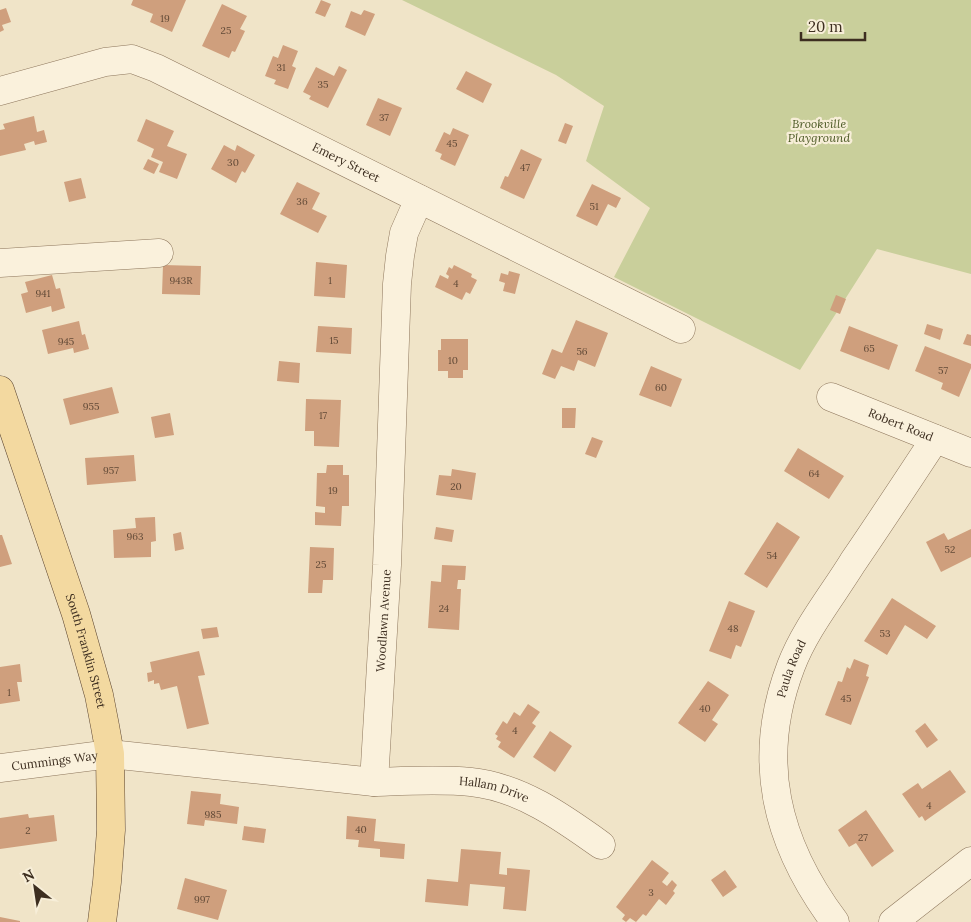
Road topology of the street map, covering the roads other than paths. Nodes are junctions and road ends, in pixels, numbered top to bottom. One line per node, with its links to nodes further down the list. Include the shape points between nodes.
1 (0, 91): 2 (street, Emery Street, via 105,62 132,59 195,86)
2 (419, 199): 5 (street, Emery Street); 12 (street, Woodlawn Avenue, via 404,233 397,284 388,565)
3 (159, 253): 4 (street)
4 (0, 263)
5 (681, 329)
6 (0, 390): 10 (main road, South Franklin Street, via 76,614 99,695)
7 (831, 397): 8 (street, Robert Road)
8 (935, 439): 9 (street, Robert Road); 16 (street, Paula Road, via 810,628 791,666 779,707 773,775 778,807 788,843)
9 (971, 453)
10 (110, 754): 11 (street, Cummings Way); 12 (street); 15 (main road, South Franklin Street, via 111,830)
11 (0, 768)
12 (374, 782): 13 (street, Hallam Drive, via 472,782 503,789 529,799)
13 (601, 844)
14 (971, 861): 17 (street)
15 (102, 922)
16 (835, 922)
17 (893, 922)

